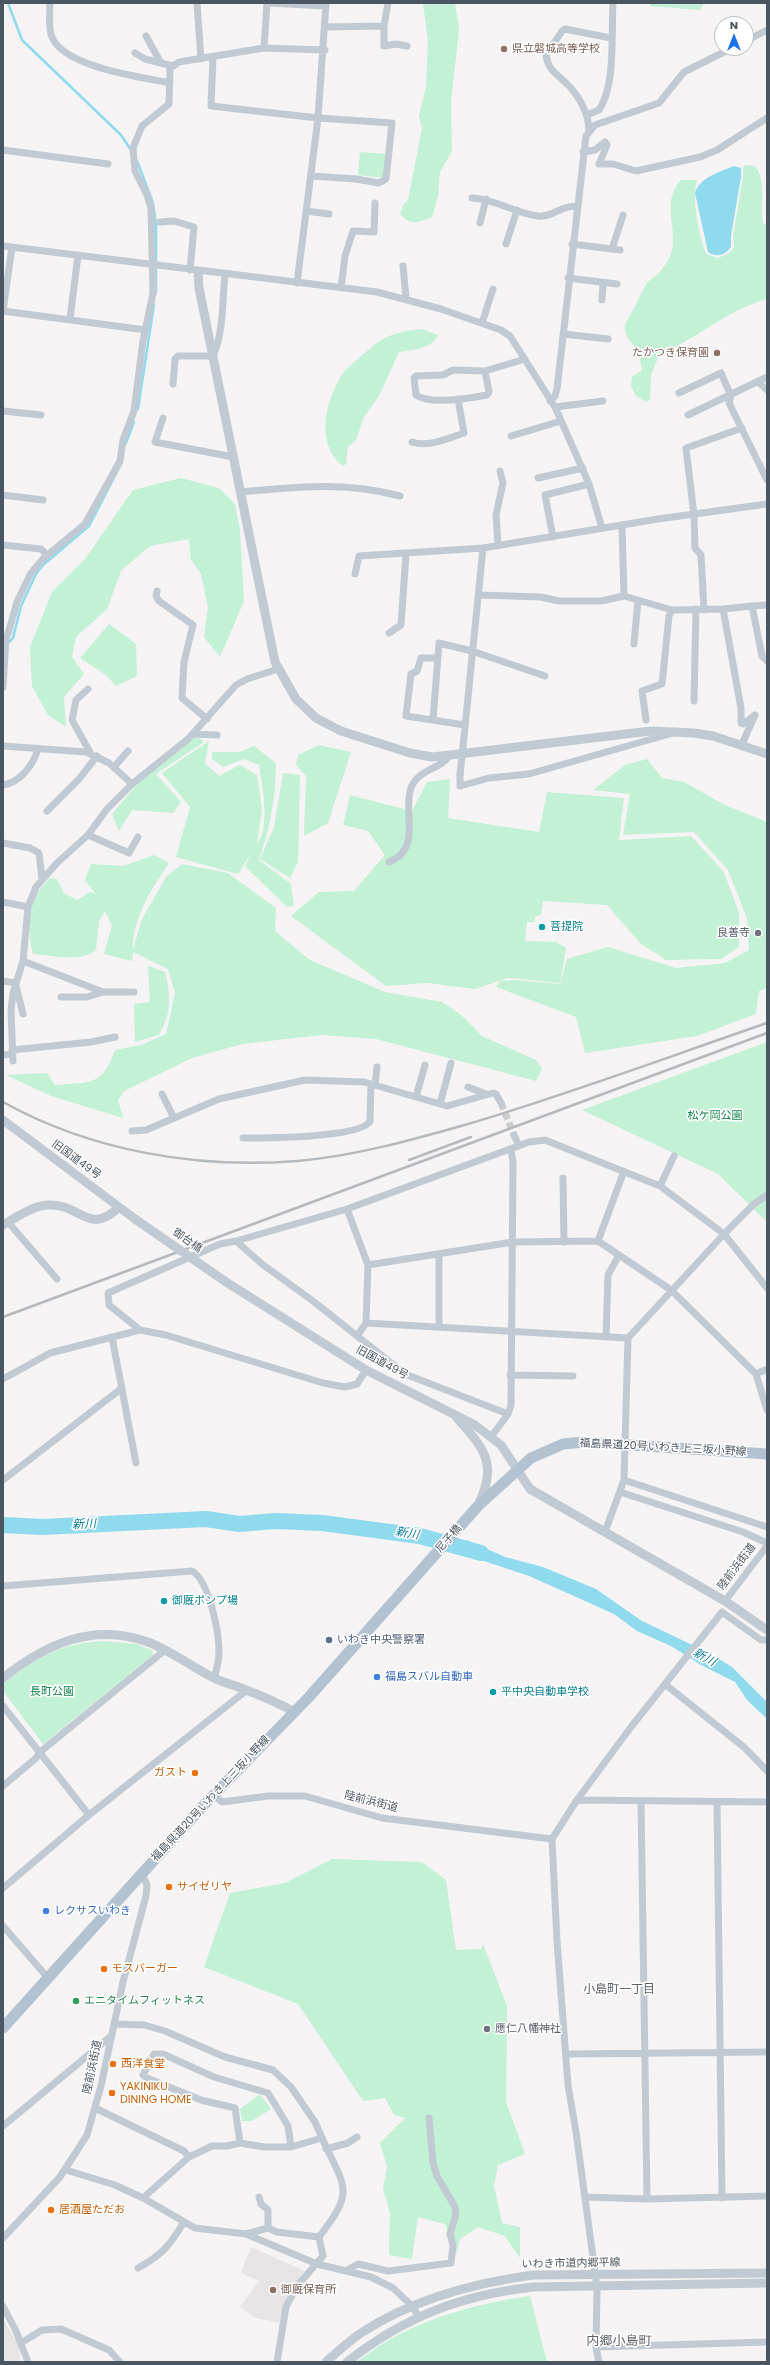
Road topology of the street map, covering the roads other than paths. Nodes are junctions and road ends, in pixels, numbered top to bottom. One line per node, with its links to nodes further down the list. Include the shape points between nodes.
1 (50, 3): 21 (street, via 52,37 63,50 78,60 95,67)
2 (197, 3): 18 (street)
3 (388, 3): 6 (street)
4 (613, 3): 11 (street)
5 (326, 5): 7 (street); 13 (street, via 267,3)
6 (384, 26): 7 (street); 12 (street, via 384,46)
7 (325, 27): 14 (street)
8 (767, 30): 10 (street)
9 (146, 36): 19 (street)
10 (754, 37)
11 (611, 38): 22 (street, via 612,56 606,98 599,110); 22 (street, via 565,29 546,56 547,64 576,93)
12 (407, 46)
13 (264, 48): 14 (street); 17 (street)
14 (324, 50): 23 (street)
15 (135, 53): 19 (street, via 139,57)
16 (716, 56): 25 (street, via 684,72 659,103 594,125)
17 (213, 57): 18 (street); 23 (street, via 211,106)
18 (201, 59): 20 (street, via 179,62)
19 (161, 63): 20 (street)
20 (174, 66): 21 (street, via 170,68)
21 (170, 83): 45 (street, via 169,104 142,126 133,148 135,171 148,195 151,208)
22 (587, 115): 25 (street)
23 (318, 118): 29 (street); 29 (street, via 392,122 386,179 380,183)
24 (767, 118): 27 (street, via 717,150 700,157 636,171 598,163 605,142 595,150)
25 (589, 132): 27 (street)
26 (3, 150): 28 (street)
27 (583, 152): 33 (street)
28 (108, 164)
29 (311, 176): 35 (street)
30 (472, 198): 31 (street)
31 (486, 199): 34 (street); 39 (street)
32 (374, 203): 53 (street, via 374,232 352,231 345,256)
33 (577, 207): 34 (street, via 565,207 540,216); 41 (street)
34 (517, 210): 40 (street)
35 (306, 211): 36 (street); 51 (street)
36 (329, 214)
37 (623, 215): 41 (street, via 616,250)
38 (160, 222): 47 (street, via 174,222 194,227)
39 (480, 222)
40 (506, 244)
41 (572, 244): 49 (street)
42 (3, 246): 43 (street)
43 (12, 247): 44 (street); 57 (street)
44 (78, 255): 45 (street); 58 (street)
45 (153, 265): 47 (street); 60 (street, via 152,302)
46 (403, 266): 55 (street)
47 (194, 271): 48 (street); 63 (street)
48 (225, 274): 51 (street); 63 (street, via 217,348)
49 (568, 278): 50 (street); 61 (street)
50 (604, 282): 52 (street); 56 (street)
51 (297, 283): 53 (street)
52 (618, 284)
53 (341, 288): 55 (street)
54 (493, 289): 59 (street)
55 (406, 298): 59 (street)
56 (602, 300)
57 (3, 311): 58 (street)
58 (70, 319): 60 (street)
59 (482, 323): 64 (street, via 510,336)
60 (146, 330): 103 (street, via 134,411 123,440 118,466 85,524)
61 (562, 334): 62 (street); 73 (street, via 557,389)
62 (608, 339)
63 (213, 356): 68 (street, via 178,356 175,359); 84 (street)
64 (525, 359): 65 (street); 73 (street)
65 (485, 371): 72 (street, via 489,392 487,395); 72 (street, via 453,370 443,375 414,378 416,395 421,398)
66 (767, 377): 67 (street)
67 (758, 382): 69 (street); 71 (street)
68 (173, 384)
69 (767, 390)
70 (679, 393): 71 (street, via 722,373)
71 (731, 396): 78 (street); 81 (street, via 729,403)
72 (458, 399): 83 (street, via 464,433 439,441 418,444)
73 (550, 401): 75 (street)
74 (603, 401): 75 (street)
75 (555, 407): 80 (street)
76 (3, 411): 77 (street)
77 (42, 415)
78 (688, 415)
79 (163, 418): 84 (street, via 155,442)
80 (561, 421): 82 (street); 85 (street)
81 (742, 428): 88 (street); 95 (street, via 686,448)
82 (511, 436)
83 (412, 442)
84 (233, 457): 90 (street)
85 (583, 468): 87 (street); 89 (street)
86 (500, 471): 100 (street, via 503,483 496,515)
87 (538, 478)
88 (767, 480)
89 (589, 484): 97 (street); 98 (street, via 545,495)
90 (240, 492): 92 (street, via 345,486 364,487); 120 (street, via 274,662)
91 (3, 495): 93 (street)
92 (400, 496)
93 (43, 500)
94 (767, 504): 95 (street)
95 (694, 514): 96 (street); 113 (street, via 695,548 701,555)
96 (622, 526): 97 (street); 107 (street)
97 (602, 528): 98 (street)
98 (553, 537): 100 (street)
99 (3, 545): 103 (street, via 41,549)
100 (498, 545): 101 (street)
101 (483, 548): 102 (street); 106 (street)
102 (406, 554): 104 (street, via 359,556); 114 (street, via 402,625)
103 (47, 555): 115 (street, via 26,583)
104 (355, 574)
105 (157, 591): 125 (street, via 159,601 193,625 184,662 182,698)
106 (479, 595): 107 (street, via 541,597 559,601 601,601); 117 (street)
107 (624, 596): 108 (street)
108 (638, 600): 112 (street); 116 (street)
109 (767, 605): 110 (street)
110 (752, 606): 111 (street); 119 (street, via 762,656)
111 (723, 609): 113 (street); 132 (street, via 741,708 741,723 755,715)
112 (672, 610): 113 (street); 127 (street, via 669,616 662,684 642,691)
113 (700, 610): 124 (street)
114 (389, 632)
115 (5, 641): 122 (street)
116 (634, 644)
117 (472, 651): 118 (street, via 439,643); 121 (street); 128 (street)
118 (438, 658): 126 (street); 126 (street, via 421,658 417,671 411,674 406,716)
119 (767, 661)
120 (278, 669): 125 (street, via 246,679 236,685); 138 (street, via 296,699 325,724 404,752 432,756)
121 (545, 676)
122 (3, 687)
123 (88, 690): 137 (street, via 76,700 72,720)
124 (694, 701)
125 (207, 720): 130 (street)
126 (434, 720): 128 (street)
127 (646, 720)
128 (465, 725): 129 (street, bridge, via 460,786 489,778 529,774)
129 (677, 732): 132 (street, via 714,736); 138 (street, via 651,731)
130 (193, 734): 131 (street); 140 (street, via 145,776)
131 (217, 734)
132 (742, 744): 136 (street)
133 (3, 746): 134 (street)
134 (38, 748): 137 (street); 141 (street, via 27,770 18,779)
135 (128, 751): 139 (street)
136 (767, 754)
137 (94, 755): 139 (street); 143 (street, via 78,779)
138 (450, 755): 147 (street, via 445,763 428,769 419,776 411,787 410,836 404,851 398,858)
139 (114, 767): 140 (street)
140 (132, 784): 144 (street, via 107,809)
141 (5, 785): 142 (street)
142 (3, 792)
143 (47, 811)
144 (88, 836): 145 (street, via 129,853); 148 (street)
145 (138, 837)
146 (3, 843): 148 (street, via 30,848 39,853)
147 (389, 862)
148 (42, 879): 150 (street)
149 (3, 902): 150 (street)
150 (28, 907): 151 (street)
151 (22, 961): 153 (street); 154 (street)
152 (3, 982): 153 (street)
153 (16, 985): 157 (street); 160 (street, via 11,1012)
154 (103, 992): 155 (street); 156 (street, via 87,997)
155 (134, 992)
156 (61, 997)
157 (23, 1014)
158 (115, 1037): 160 (street)
159 (3, 1055): 160 (street)
160 (12, 1055)
161 (451, 1063): 170 (street)
162 (425, 1065): 168 (street)
163 (377, 1067): 164 (street)
164 (373, 1085): 168 (street); 171 (street, via 321,1079 292,1082 219,1099); 175 (street, via 370,1121 364,1127 312,1136)
165 (468, 1087): 167 (street)
166 (162, 1094): 171 (street)
167 (486, 1094): 169 (street, via 496,1094); 170 (street, via 452,1105)
168 (416, 1097): 170 (street)
169 (501, 1103)
170 (440, 1104)
171 (174, 1118): 173 (street, via 146,1130)
172 (3, 1120): 183 (street, 旧国道49号)
173 (132, 1131)
174 (514, 1135): 176 (street)
175 (243, 1138)
176 (519, 1146): 177 (street); 179 (street, via 545,1140)
177 (511, 1150): 184 (street); 190 (street)
178 (674, 1156): 181 (street)
179 (624, 1171): 181 (street); 189 (street)
180 (563, 1178): 191 (street)
181 (660, 1186): 187 (street)
182 (765, 1200): 187 (street)
183 (119, 1207): 185 (street, 旧国道49号); 186 (street, via 99,1219 84,1218 63,1206 51,1204 38,1207)
184 (347, 1209): 188 (street); 194 (street)
185 (135, 1219): 196 (street, 御台橋, bridge)
186 (6, 1224): 195 (street)
187 (724, 1234): 197 (street); 198 (street)
188 (236, 1241): 201 (street, via 220,1244 108,1293 110,1305); 203 (street, via 262,1264)
189 (598, 1241): 191 (street); 193 (street)
190 (513, 1242): 191 (street); 192 (street); 202 (street)
191 (564, 1242)
192 (439, 1254): 194 (street); 200 (street)
193 (619, 1255): 198 (street); 205 (street, via 608,1275)
194 (368, 1265): 199 (street)
195 (57, 1279)
196 (226, 1282): 208 (street, 旧国道49号)
197 (767, 1288)
198 (672, 1290): 206 (street); 209 (street)
199 (366, 1323): 200 (street); 203 (street)
200 (439, 1327): 202 (street)
201 (140, 1330): 204 (street); 208 (street, via 166,1335 299,1376 345,1387 357,1384)
202 (511, 1332): 205 (street); 210 (street)
203 (357, 1336): 216 (street, via 405,1374)
204 (112, 1337): 212 (street, via 50,1353); 213 (street)
205 (606, 1337): 206 (street)
206 (628, 1338): 218 (street)
207 (767, 1369): 209 (street)
208 (366, 1370): 215 (street, 旧国道49号)
209 (756, 1374): 214 (street)
210 (510, 1375): 211 (street); 216 (street, via 511,1405)
211 (573, 1376)
212 (3, 1379)
213 (122, 1388): 220 (street); 222 (street)
214 (767, 1410)
215 (452, 1414): 217 (street, 旧国道49号, via 475,1425); 225 (street, via 472,1434 486,1456 487,1487)
216 (508, 1414): 217 (street)
217 (491, 1437): 221 (street, 旧国道49号, via 501,1445)
218 (624, 1443): 219 (main road, 福島県道20号いわき上三坂小野線); 221 (main road, 福島県道20号いわき上三坂小野線, via 563,1444 531,1458); 223 (street)
219 (767, 1454)
220 (136, 1464)
221 (519, 1470): 225 (main road, 福島県道20号いわき上三坂小野線); 227 (street, 旧国道49号, via 530,1489)
222 (3, 1480)
223 (624, 1480): 224 (street); 226 (street)
224 (620, 1492): 227 (street); 228 (street, via 743,1532)
225 (478, 1506): 229 (main road, 尼子橋)
226 (767, 1527)
227 (605, 1532): 231 (street, 旧国道49号)
228 (767, 1544): 231 (street, 陸前浜街道)
229 (420, 1572): 240 (main road, 福島県道20号いわき上三坂小野線, via 309,1697)
230 (3, 1586): 236 (street, via 192,1571 208,1596 218,1641 219,1657)
231 (725, 1601): 232 (street, 旧国道49号)
232 (767, 1630)
233 (767, 1640): 237 (street, via 761,1640 722,1612)
234 (165, 1650): 235 (street, via 148,1642 122,1636 78,1637 64,1640 44,1650); 236 (street); 241 (street)
235 (3, 1678)
236 (214, 1678): 238 (street)
237 (666, 1685): 242 (street, via 745,1748); 245 (street)
238 (247, 1690): 240 (street); 249 (street)
239 (3, 1706): 241 (street)
240 (293, 1711): 244 (main road, 福島県道20号いわき上三坂小野線)
241 (40, 1752): 243 (street); 249 (street)
242 (767, 1771)
243 (3, 1786)
244 (213, 1795): 250 (street, 陸前浜街道, via 222,1802 268,1796 305,1796 382,1818); 251 (main road, 福島県道20号いわき上三坂小野線)
245 (577, 1800): 246 (street); 250 (street)
246 (641, 1801): 248 (street); 261 (street)
247 (767, 1802): 248 (street)
248 (717, 1803): 260 (street)
249 (89, 1815): 252 (street)
250 (552, 1839): 259 (street, via 558,1969)
251 (142, 1874): 254 (main road, 福島県道20号いわき上三坂小野線); 255 (street, 陸前浜街道, via 147,1886 146,1896)
252 (3, 1888)
253 (3, 1926): 254 (street)
254 (48, 1978): 256 (main road, 福島県道20号いわき上三坂小野線)
255 (114, 2024): 257 (street, 陸前浜街道); 266 (street, via 144,2025 166,2031 225,2057 273,2070 291,2087)
256 (3, 2028)
257 (110, 2037): 262 (street, 陸前浜街道); 264 (street)
258 (767, 2052): 260 (street)
259 (566, 2054): 261 (street); 274 (street, via 568,2085)
260 (721, 2054): 261 (street); 276 (street)
261 (645, 2055): 277 (street)
262 (95, 2108): 270 (street, via 184,2151); 271 (street, 陸前浜街道, via 86,2136)
263 (429, 2118): 285 (street, via 433,2164 455,2207 456,2214 450,2234 453,2245 451,2263 388,2271 358,2264)
264 (3, 2126)
265 (357, 2137): 269 (street, via 348,2143)
266 (322, 2138): 268 (street); 269 (street)
267 (240, 2143): 268 (street, via 264,2147); 268 (street, via 235,2108 201,2100 143,2075 154,2054 163,2054 214,2077 268,2093 288,2126); 270 (street, via 212,2146)
268 (291, 2147)
269 (326, 2149): 281 (street, via 342,2178 343,2192 339,2211)
270 (189, 2157): 275 (street)
271 (66, 2170): 275 (street); 282 (street, 陸前浜街道)
272 (767, 2196): 276 (street)
273 (259, 2197): 279 (street, via 261,2204 268,2210)
274 (585, 2197): 277 (street); 287 (street)
275 (143, 2198): 278 (street)
276 (722, 2198): 277 (street)
277 (647, 2199)
278 (184, 2222): 280 (street, via 195,2228); 284 (street, via 169,2246 157,2258)
279 (268, 2228): 280 (street); 281 (street, via 277,2232)
280 (246, 2234): 283 (street)
281 (319, 2237): 283 (street, via 323,2256)
282 (3, 2238)
283 (317, 2264): 285 (street); 298 (street, via 297,2286 286,2307)
284 (138, 2268)
285 (347, 2270): 291 (street, via 371,2277 393,2288)
286 (767, 2273): 287 (street, いわき市道内郷平線)
287 (594, 2275): 289 (street); 291 (street, いわき市道内郷平線, via 533,2275 501,2279 466,2287)
288 (767, 2283): 289 (street, いわき市道内郷平線)
289 (597, 2287): 292 (street, いわき市道内郷平線, via 533,2287 497,2291); 295 (street)
290 (3, 2306): 294 (street)
291 (412, 2306): 292 (street); 299 (street, いわき市道内郷平線, via 360,2334)
292 (419, 2317): 300 (street, いわき市道内郷平線, via 398,2326)
293 (767, 2342): 295 (street)
294 (21, 2343): 296 (street); 297 (street, via 42,2330 61,2329 110,2350)
295 (596, 2347): 301 (street)
296 (28, 2362)
297 (120, 2362)
298 (277, 2362)
299 (326, 2362)
300 (347, 2362)
301 (599, 2362)

